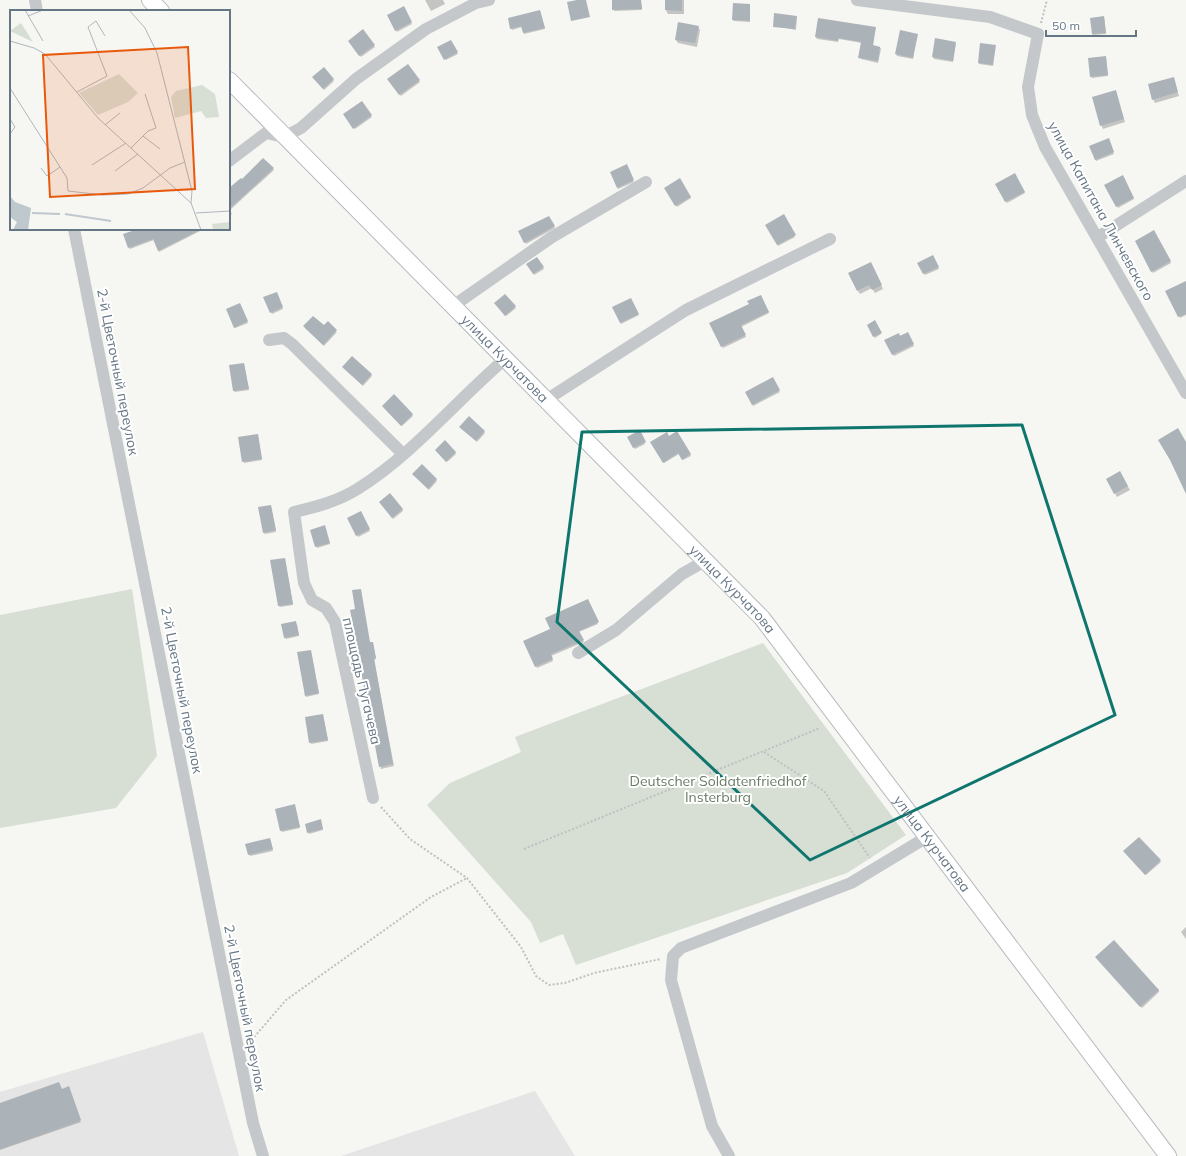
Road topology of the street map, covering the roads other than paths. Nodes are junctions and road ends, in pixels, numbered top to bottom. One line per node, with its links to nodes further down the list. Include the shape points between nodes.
1 (35, 0): 5 (street)
2 (150, 0): 6 (main road)
3 (489, 0): 8 (street, via 476,3 426,29 356,79 301,128)
4 (857, 0): 13 (street, улица Капитана Линчевского, via 990,17 1038,34 1028,87 1032,114 1045,147)
5 (37, 10)
6 (160, 10)
7 (230, 81): 8 (main road, улица Курчатова)
8 (284, 137): 9 (street, via 266,133); 15 (main road, улица Курчатова)
9 (230, 160)
10 (1186, 181): 13 (street)
11 (646, 182): 15 (street, via 552,237)
12 (74, 230): 25 (street, 2-й Цветочный переулок, via 253,1123)
13 (1098, 237): 18 (street, улица Капитана Линчевского)
14 (830, 239): 19 (street, via 686,310)
15 (453, 306): 17 (main road, улица Курчатова)
16 (269, 340): 20 (street, via 284,338 292,344)
17 (505, 359): 19 (main road, улица Курчатова); 20 (street)
18 (1186, 393)
19 (546, 400): 21 (main road, улица Курчатова)
20 (403, 454): 23 (street, площадь Пугачева, via 358,489 322,506 294,512 304,584 312,600 326,608 335,622)
21 (705, 561): 22 (street, via 682,574 616,630); 24 (main road, улица Курчатова, via 762,618)
22 (578, 654)
23 (373, 798)
24 (927, 837): 26 (street, via 851,883 680,948 674,956 671,980 682,1024 712,1126); 27 (main road, улица Курчатова)
25 (263, 1156)
26 (729, 1156)
27 (1168, 1156)

